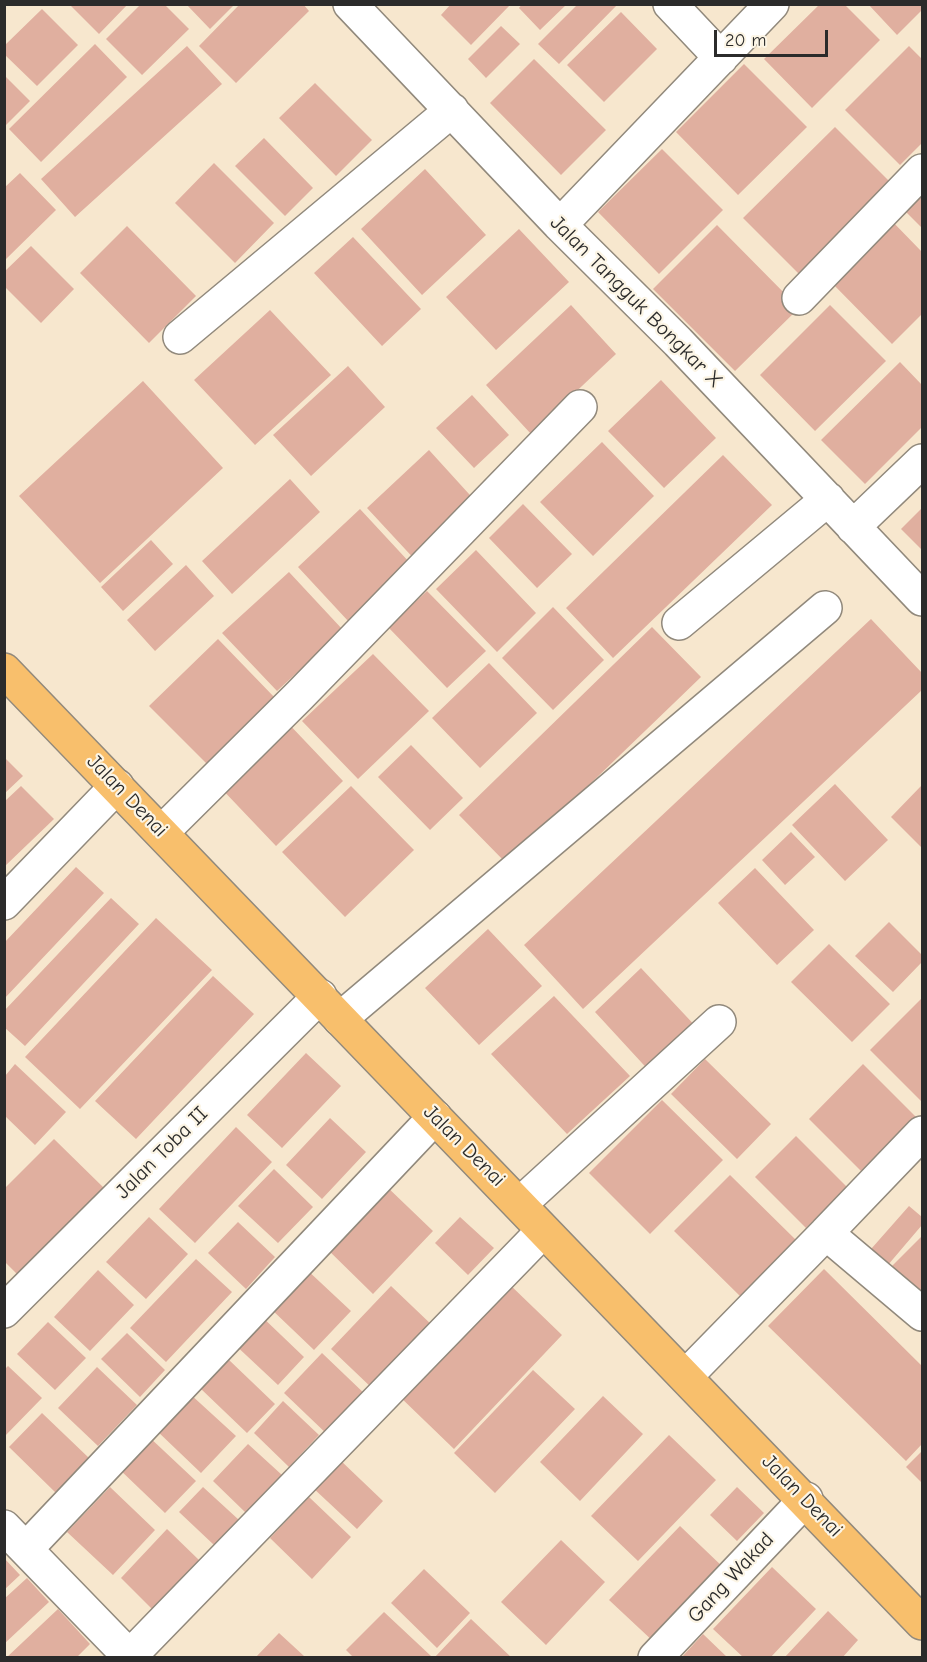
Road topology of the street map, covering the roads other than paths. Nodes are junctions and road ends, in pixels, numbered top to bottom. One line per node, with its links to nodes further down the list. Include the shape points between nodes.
1 (350, 4): 5 (street, Jalan Tangguk Bongkar X)
2 (670, 4): 4 (street)
3 (772, 4): 4 (street)
4 (721, 58): 7 (street)
5 (452, 110): 7 (street, Jalan Tangguk Bongkar X); 9 (street)
6 (922, 171): 8 (street)
7 (560, 225): 12 (street, Jalan Tangguk Bongkar X)
8 (799, 298)
9 (180, 337)
10 (580, 407): 19 (street, via 300,696)
11 (922, 461): 13 (street)
12 (828, 500): 13 (street, Jalan Tangguk Bongkar X); 16 (street)
13 (853, 527): 14 (street, Jalan Tangguk Bongkar X)
14 (922, 599)
15 (825, 608): 21 (street, Jalan Toba II)
16 (679, 623)
17 (8, 679): 18 (main road, Jalan Denai)
18 (117, 786): 19 (main road, Jalan Denai); 20 (street)
19 (162, 832): 21 (main road, Jalan Denai)
20 (4, 903)
21 (330, 1007): 23 (main road, Jalan Denai); 28 (street, Jalan Toba II)
22 (719, 1022): 25 (street)
23 (435, 1118): 25 (main road, Jalan Denai); 32 (street)
24 (922, 1133): 27 (street)
25 (520, 1203): 26 (main road, Jalan Denai)
26 (543, 1231): 30 (main road, Jalan Denai); 34 (street)
27 (826, 1233): 29 (street); 30 (street)
28 (4, 1311)
29 (922, 1314)
30 (686, 1376): 31 (main road, Jalan Denai)
31 (806, 1499): 33 (main road, Jalan Denai); 35 (street, Gang Wakad)
32 (15, 1538): 34 (street)
33 (922, 1623)
34 (130, 1657)
35 (655, 1658)

